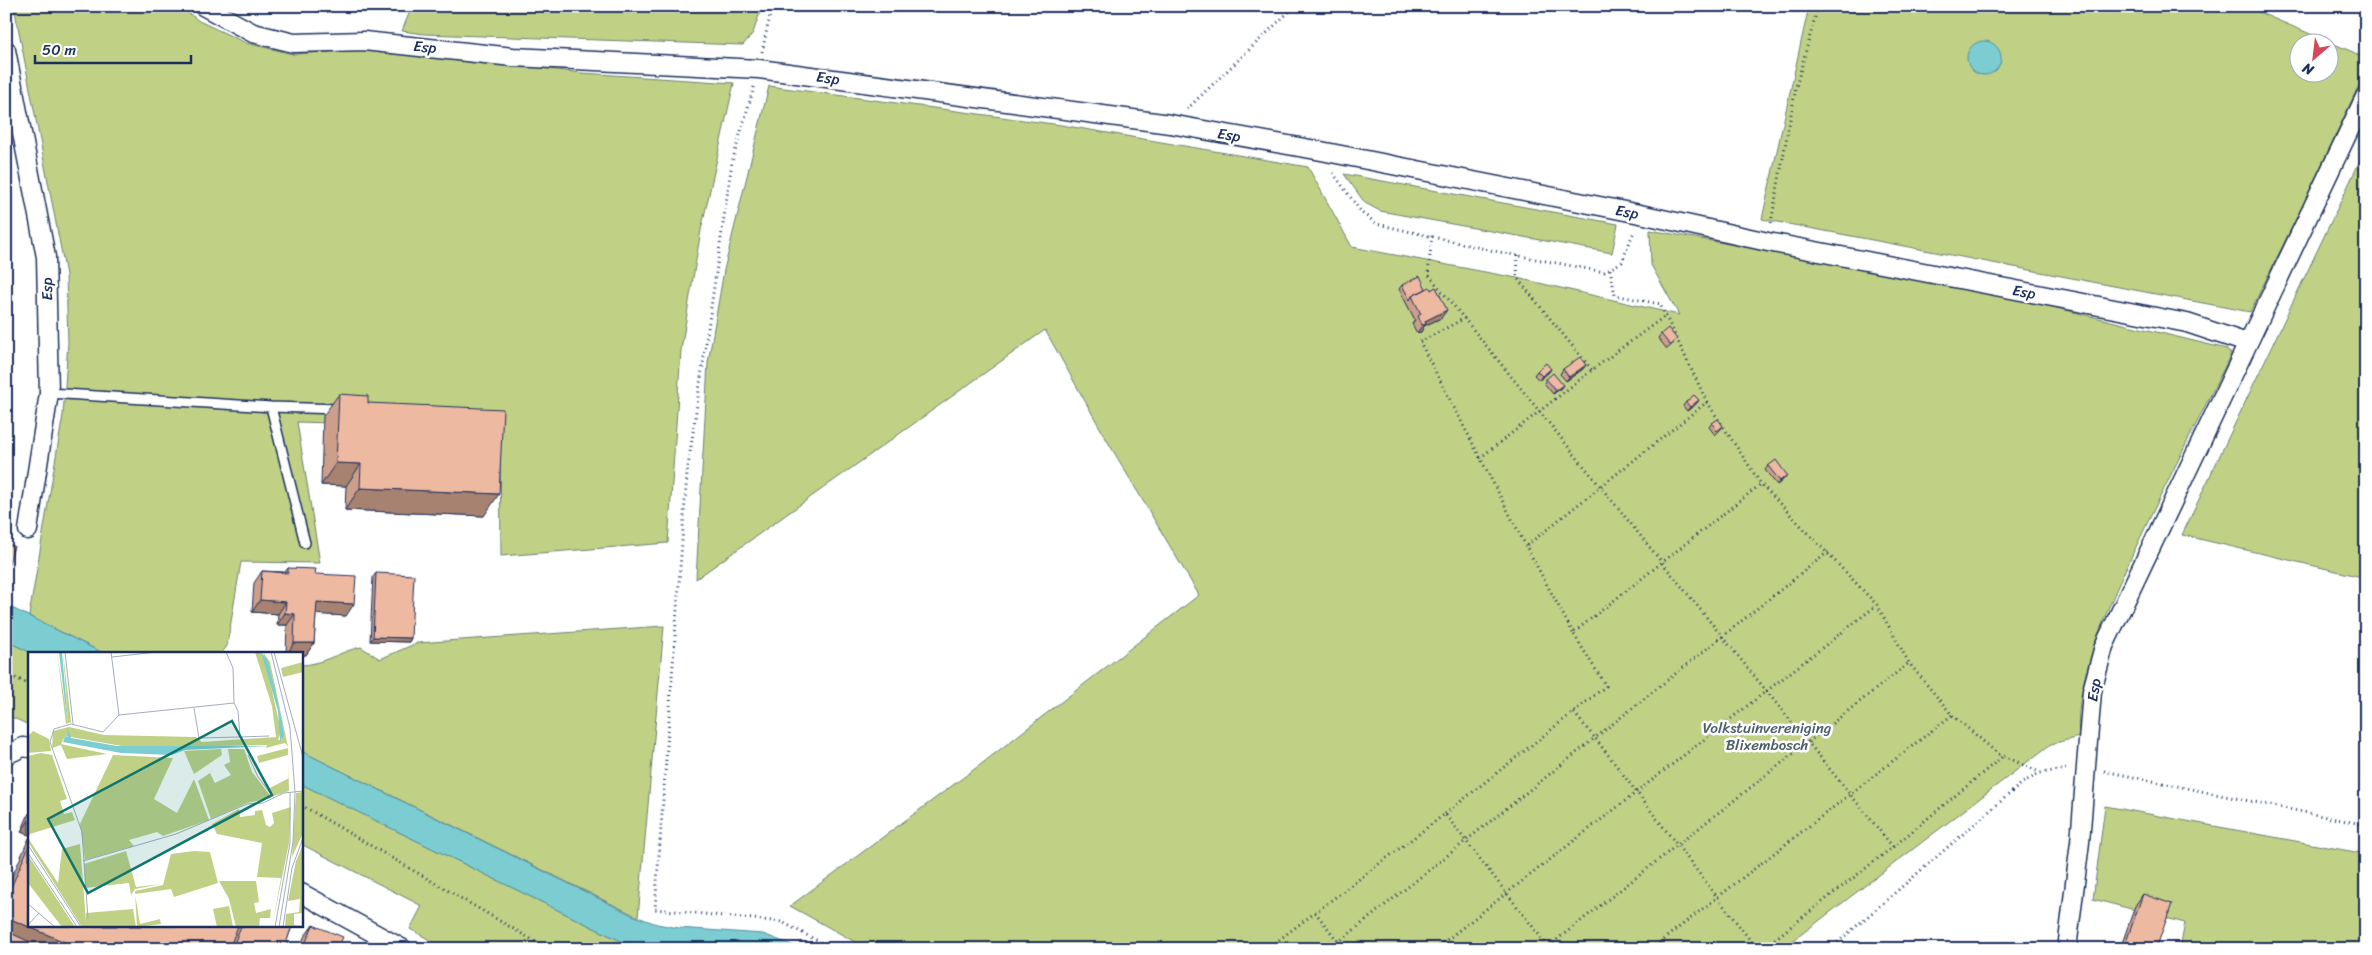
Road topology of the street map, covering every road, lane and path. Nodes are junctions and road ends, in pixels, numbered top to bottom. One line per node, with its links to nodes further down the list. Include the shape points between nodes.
1 (203, 6): 6 (street, Esp, via 253,32 294,43 364,40 513,57)
2 (772, 6): 6 (path)
3 (1295, 6): 8 (path)
4 (1818, 6): 12 (path, via 1796,87)
5 (6, 50): 19 (street, Esp, via 46,257)
6 (759, 69): 8 (street, Esp); 62 (path, via 732,162 687,474 654,908 782,922)
7 (2366, 95): 17 (street, Esp)
8 (1170, 124): 9 (street, Esp)
9 (1316, 150): 10 (street, Esp); 11 (path, via 1362,213 1378,224)
10 (1640, 214): 12 (street, Esp); 14 (path, via 1622,262)
11 (1432, 236): 13 (path); 16 (path, via 1428,274)
12 (1768, 242): 17 (street, Esp, via 2187,323)
13 (1518, 255): 14 (path, via 1604,272); 18 (path, via 1518,278)
14 (1610, 268): 15 (path, via 1615,296 1660,304)
15 (1665, 316): 18 (path); 20 (path)
16 (1465, 318): 23 (path); 24 (path, via 1420,342)
17 (2247, 343): 70 (street, Esp, via 2104,646 2092,691 2080,842)
18 (1592, 370): 23 (path)
19 (48, 393): 21 (lane); 27 (street, Esp)
20 (1707, 402): 25 (path); 26 (path)
21 (271, 407): 22 (lane); 28 (lane)
22 (349, 409)
23 (1540, 410): 24 (path); 26 (path)
24 (1480, 458): 29 (path)
25 (1761, 484): 30 (path); 31 (path)
26 (1601, 486): 29 (path); 31 (path)
27 (28, 530)
28 (305, 543)
29 (1526, 546): 33 (path)
30 (1828, 552): 32 (path); 34 (path)
31 (1662, 562): 33 (path); 34 (path)
32 (1877, 606): 35 (path); 38 (path)
33 (1573, 633): 39 (path, via 1606,686)
34 (1723, 636): 38 (path); 41 (path)
35 (1909, 664): 40 (path); 42 (path)
36 (6, 674): 37 (path)
37 (28, 684)
38 (1767, 691): 42 (path); 47 (path)
39 (1574, 713): 41 (path); 50 (path)
40 (1952, 715): 48 (path); 53 (path, via 2002,757)
41 (1595, 738): 47 (path); 51 (path)
42 (1808, 742): 48 (path); 52 (path)
43 (28, 748): 44 (street, via 23,747)
44 (6, 756)
45 (2004, 756): 46 (path)
46 (2040, 773)
47 (1637, 792): 52 (path); 54 (path)
48 (1850, 794): 53 (path); 56 (path)
49 (302, 806): 61 (path)
50 (1445, 814): 51 (path); 57 (path)
51 (1466, 841): 54 (path); 58 (path)
52 (1677, 845): 56 (path); 59 (path)
53 (1893, 846): 69 (path)
54 (1507, 893): 59 (path); 66 (path)
55 (302, 894): 60 (street)
56 (1718, 897): 67 (path); 68 (path)
57 (1315, 912): 58 (path); 63 (path)
58 (1338, 942): 64 (path); 65 (path)
59 (1548, 948)
60 (403, 949)
61 (548, 949)
62 (833, 949)
63 (1267, 949)
64 (1330, 949)
65 (1344, 949)
66 (1435, 949)
67 (1651, 949)
68 (1757, 949)
69 (1762, 949)
70 (2067, 949)

